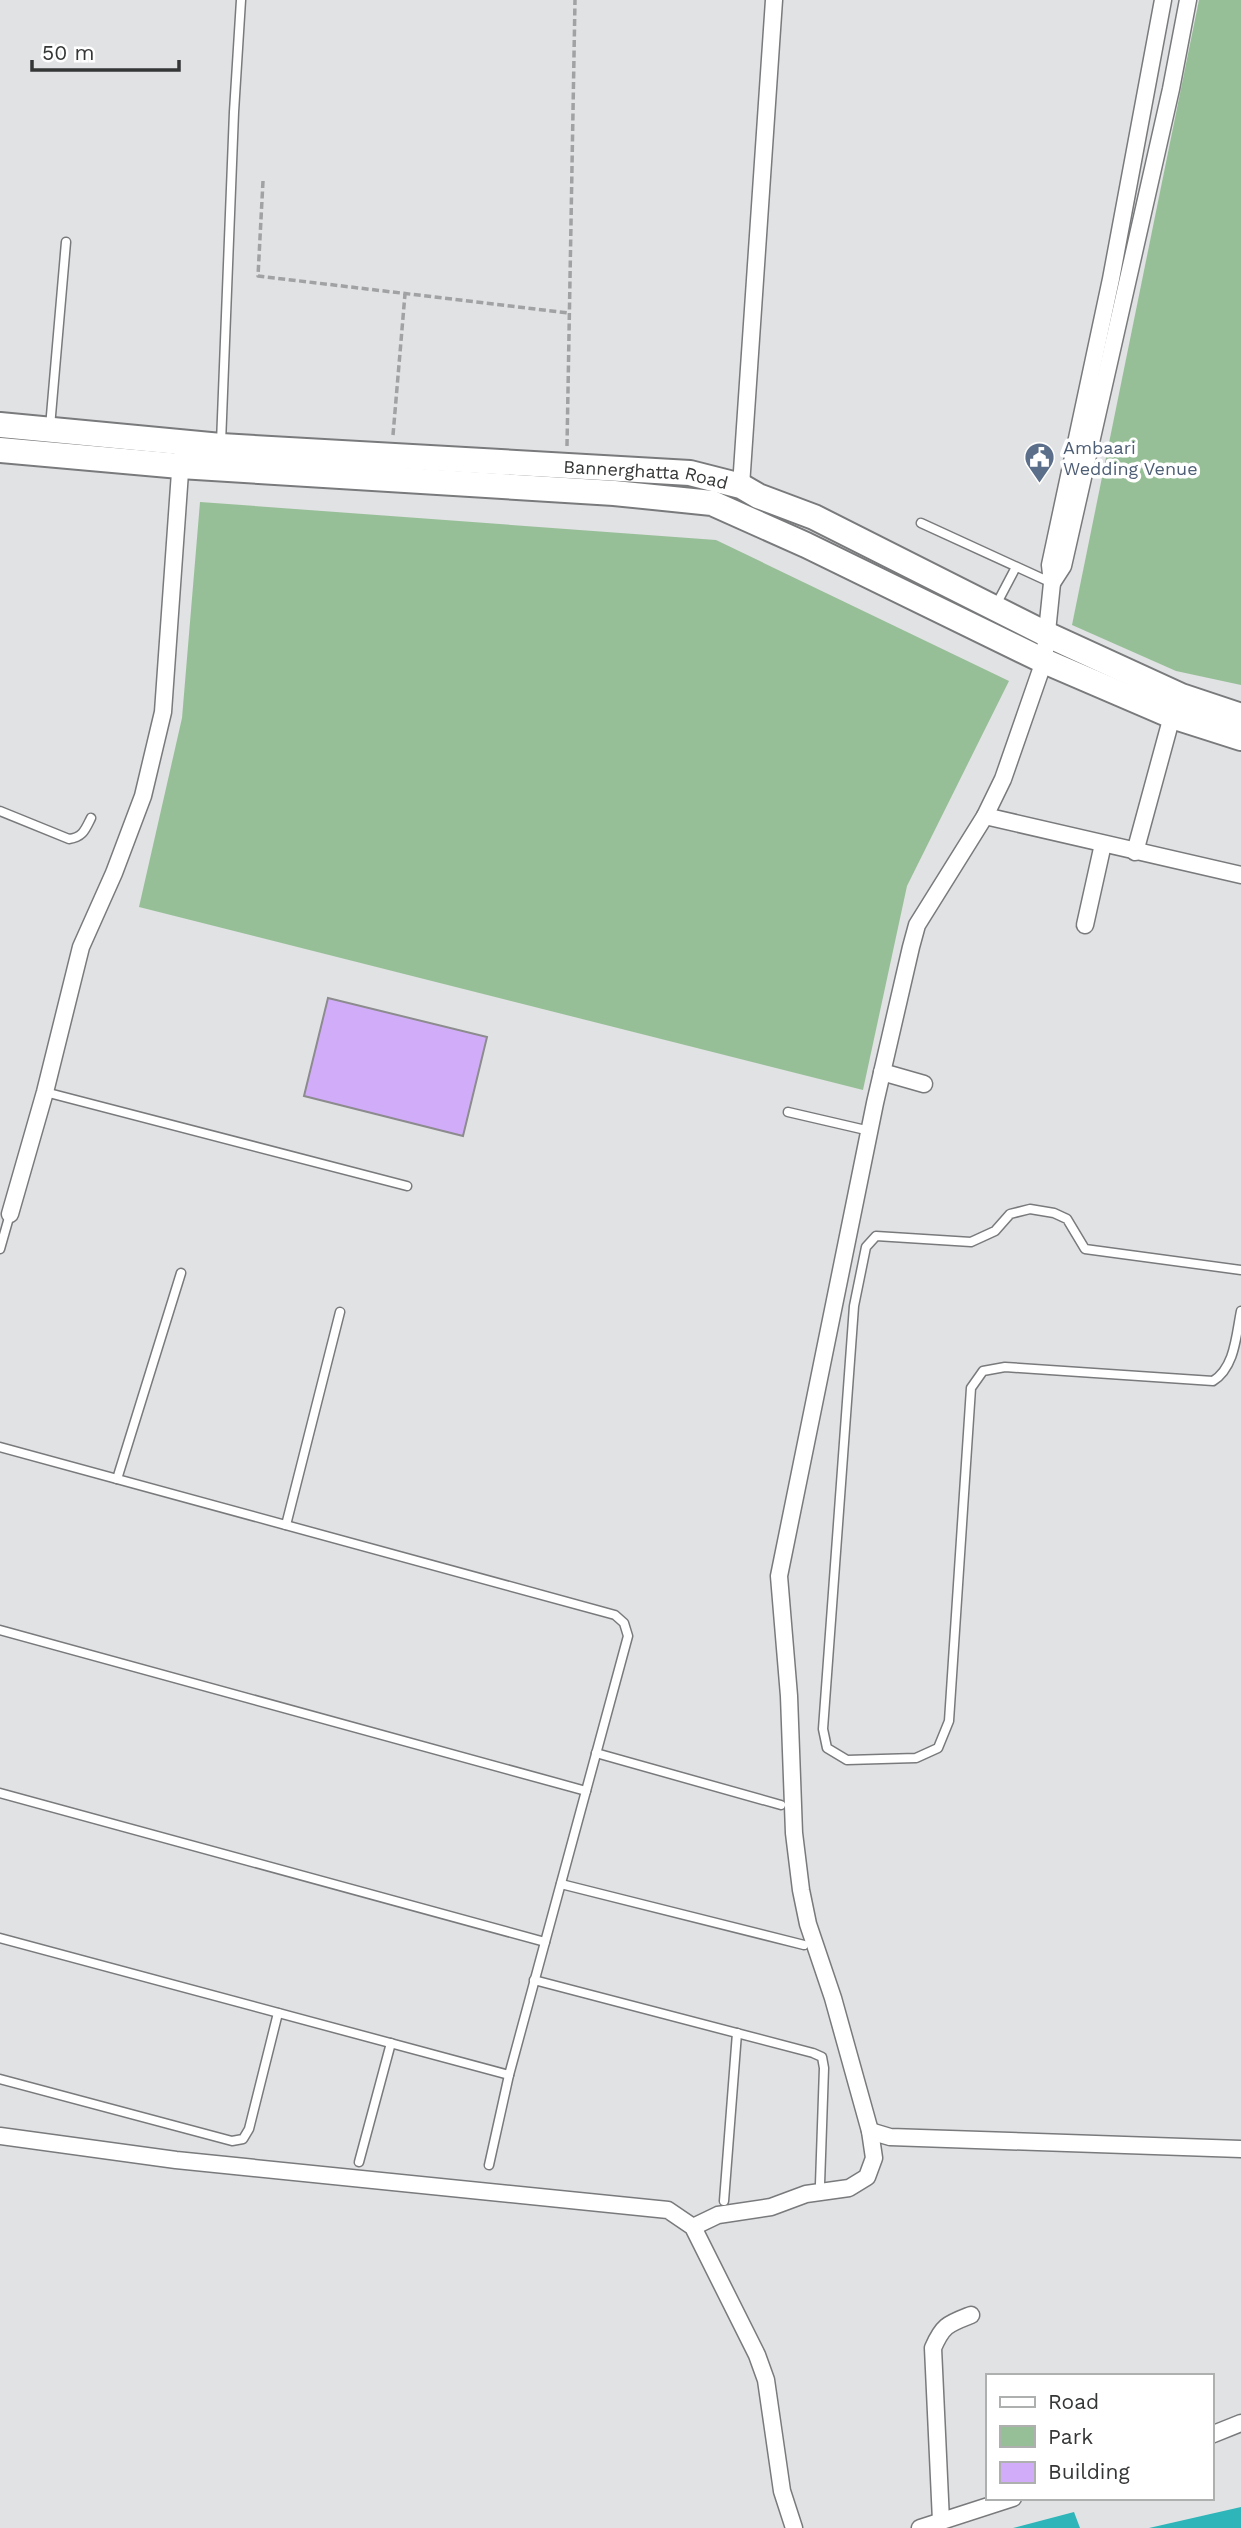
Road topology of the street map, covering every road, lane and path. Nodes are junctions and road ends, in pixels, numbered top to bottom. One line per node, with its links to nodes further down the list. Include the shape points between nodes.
1 (241, 0): 12 (lane)
2 (575, 0): 9 (path)
3 (774, 0): 17 (street)
4 (1163, 0): 20 (street, via 1111,279 1050,565)
5 (1188, 0): 20 (street, via 1063,566)
6 (263, 181): 8 (path, via 258,276)
7 (66, 242): 11 (lane)
8 (405, 294): 9 (path); 15 (path)
9 (569, 313): 16 (path)
10 (0, 425): 11 (main road, Bannerghatta Road)
11 (50, 430): 14 (main road, Bannerghatta Road)
12 (221, 446): 14 (main road, Bannerghatta Road); 15 (main road, Bannerghatta Road)
13 (0, 450): 14 (main road, Bannerghatta Road)
14 (181, 454): 23 (main road, Bannerghatta Road, via 712,503); 36 (street, via 158,738 143,796 81,947)
15 (391, 457): 16 (main road, Bannerghatta Road)
16 (566, 466): 17 (main road, Bannerghatta Road, via 690,473)
17 (741, 486): 21 (main road, Bannerghatta Road, via 814,517)
18 (921, 523): 19 (lane)
19 (1016, 567): 20 (lane); 21 (lane)
20 (1052, 583): 22 (street)
21 (994, 608): 22 (main road, Bannerghatta Road)
22 (1048, 635): 23 (street); 25 (main road, Bannerghatta Road, via 1181,696)
23 (1044, 661): 24 (main road, Bannerghatta Road); 28 (street, via 1003,779)
24 (1172, 716): 26 (main road, Bannerghatta Road); 31 (street)
25 (1241, 716)
26 (1241, 738)
27 (0, 811): 29 (lane, via 69,839 83,834)
28 (985, 816): 30 (street); 34 (street, via 917,925)
29 (91, 818)
30 (1103, 844): 31 (street); 33 (street)
31 (1135, 852): 32 (street)
32 (1241, 874)
33 (1085, 925)
34 (883, 1072): 35 (street); 38 (street)
35 (924, 1084)
36 (45, 1092): 39 (lane); 40 (street)
37 (789, 1112): 38 (lane)
38 (870, 1131): 64 (street, via 779,1576 801,1890)
39 (407, 1186)
40 (10, 1214): 41 (lane)
41 (0, 1249)
42 (1241, 1270): 44 (lane, via 1085,1249 1067,1219 1030,1209 1010,1214 995,1231 971,1242 876,1236 866,1247 854,1306 823,1729 827,1748 847,1760 916,1758 938,1748 949,1721 971,1388 983,1371 1005,1367 1213,1381 1225,1373)
43 (181, 1273): 47 (lane)
44 (1241, 1311)
45 (340, 1312): 48 (lane)
46 (0, 1447): 47 (lane)
47 (117, 1479): 48 (lane)
48 (286, 1525): 50 (lane, via 615,1615 628,1636)
49 (0, 1630): 51 (lane)
50 (596, 1753): 51 (lane); 53 (lane)
51 (586, 1791): 54 (lane)
52 (0, 1793): 56 (lane)
53 (781, 1805)
54 (561, 1884): 56 (lane); 57 (lane)
55 (0, 1938): 59 (lane)
56 (545, 1942): 58 (lane)
57 (804, 1945)
58 (534, 1980): 60 (lane); 62 (lane)
59 (278, 2012): 61 (lane); 63 (lane, via 243,2139 232,2141)
60 (737, 2033): 69 (lane, via 822,2057); 70 (lane)
61 (391, 2043): 62 (lane); 67 (lane)
62 (509, 2075): 68 (lane)
63 (0, 2079)
64 (870, 2131): 66 (street, via 890,2137); 71 (street, via 872,2170 857,2185 718,2216)
65 (0, 2136): 71 (street, via 176,2160 653,2207 668,2210)
66 (1241, 2149)
67 (359, 2162)
68 (489, 2165)
69 (820, 2184)
70 (724, 2202)
71 (692, 2227): 77 (street, via 766,2380 782,2491)
72 (971, 2315): 76 (street, via 947,2324 933,2348)
73 (1241, 2423): 74 (street)
74 (1213, 2434)
75 (1007, 2500): 76 (street)
76 (941, 2521): 78 (street)
77 (794, 2528)
78 (920, 2528)

